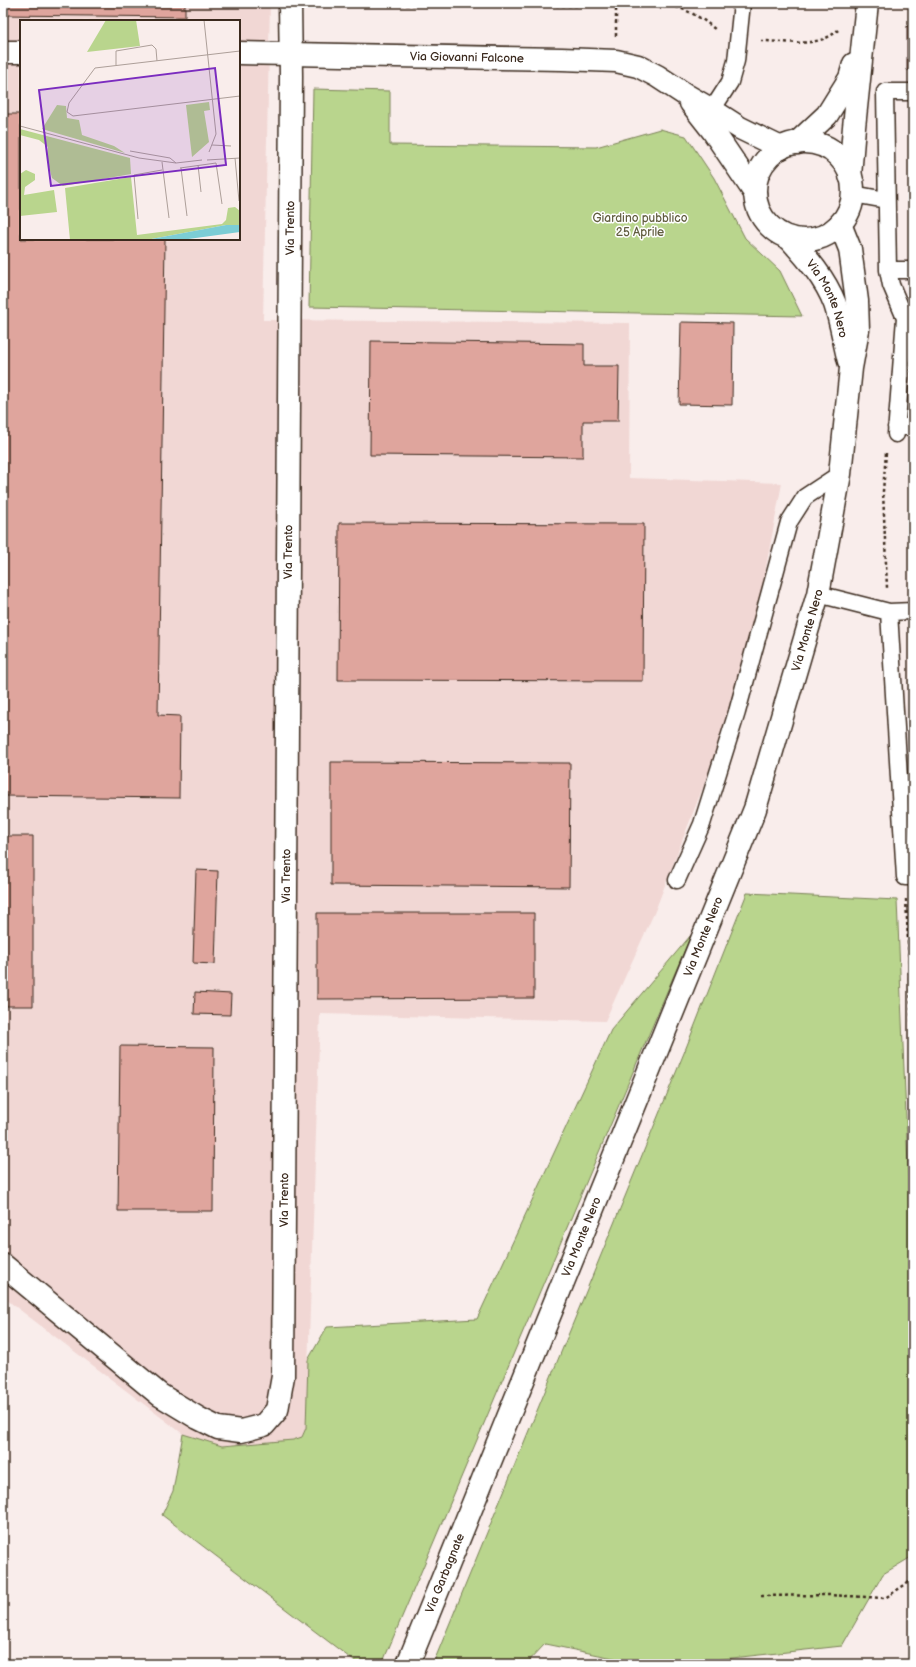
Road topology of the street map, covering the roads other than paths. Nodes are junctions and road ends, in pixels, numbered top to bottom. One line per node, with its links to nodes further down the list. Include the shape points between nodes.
1 (742, 3): 11 (lane, via 736,60 730,82)
2 (867, 3): 4 (street)
3 (290, 4): 8 (street, Via Trento)
4 (862, 41): 12 (street, via 850,78 827,115); 13 (street)
5 (3, 52): 6 (street)
6 (20, 52)
7 (240, 53): 8 (street, Via Giovanni Falcone)
8 (291, 53): 10 (street, Via Giovanni Falcone, via 616,61 638,66); 28 (street, Via Trento, via 283,1368 277,1410 264,1425 241,1431 218,1428 198,1418 160,1395)
9 (913, 92): 15 (lane, via 885,92)
10 (686, 95): 11 (street, Via Giovanni Falcone); 14 (street, Via Giovanni Falcone)
11 (712, 110): 12 (street, Via Giovanni Falcone, via 740,128)
12 (789, 146): 13 (street, via 814,143 830,150 842,161); 14 (street, via 770,156 762,167 756,180)
13 (852, 185): 15 (lane); 16 (street, via 849,210)
14 (755, 193): 17 (street, via 758,208 765,221)
15 (886, 200): 18 (lane)
16 (840, 224): 17 (street, via 830,233 817,239); 20 (street, Via Monte Nero, via 850,249 857,301 858,330)
17 (789, 238): 20 (street, Via Monte Nero, via 826,285 835,304)
18 (888, 270): 19 (lane); 21 (lane, via 891,285 905,318 896,430)
19 (913, 270)
20 (851, 368): 22 (street, Via Monte Nero)
21 (913, 427)
22 (840, 474): 23 (street, Via Monte Nero); 27 (lane, via 805,497 789,522 702,824)
23 (818, 594): 25 (lane); 29 (street, Via Monte Nero, via 755,809)
24 (913, 611): 25 (lane)
25 (889, 612): 26 (lane)
26 (909, 877)
27 (677, 880)
28 (3, 1265)
29 (482, 1484): 30 (street, Via Garbagnate)
30 (408, 1664)

